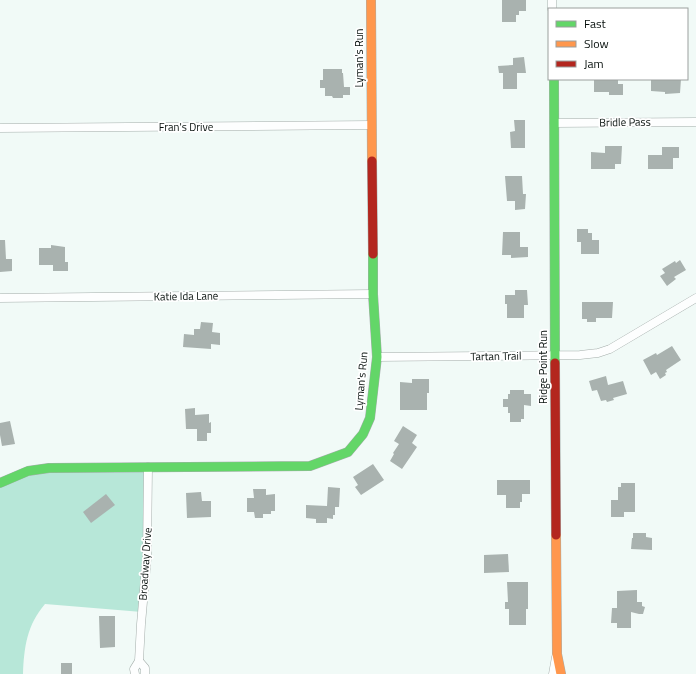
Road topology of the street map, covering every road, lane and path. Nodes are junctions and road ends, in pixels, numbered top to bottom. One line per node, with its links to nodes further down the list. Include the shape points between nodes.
1 (371, 0): 5 (street, Lyman's Run)
2 (554, 80): 4 (street, Ridge Point Run)
3 (696, 122): 4 (street, Bridle Pass)
4 (554, 123): 10 (street, Ridge Point Run)
5 (371, 126): 6 (street, Fran's Drive); 7 (street, Lyman's Run)
6 (0, 128)
7 (373, 294): 8 (street, Katie Ida Lane); 11 (street, Lyman's Run)
8 (0, 298)
9 (696, 298): 10 (street, Tartan Trail, via 610,349 598,353)
10 (554, 355): 11 (street, Tartan Trail); 14 (street, Ridge Point Run)
11 (377, 358): 12 (street, Lyman's Run, via 370,418 363,434 348,452 310,466)
12 (148, 467): 13 (street, Lyman's Run, via 49,468 28,471); 15 (street, Broadway Drive, via 148,536)
13 (0, 483)
14 (557, 654): 18 (street, Ridge Point Run); 19 (street, Ridge Point Run)
15 (139, 661): 16 (street, Broadway Drive); 17 (street, Broadway Drive, via 145,668)
16 (134, 674)
17 (145, 674)
18 (552, 674)
19 (560, 674)

